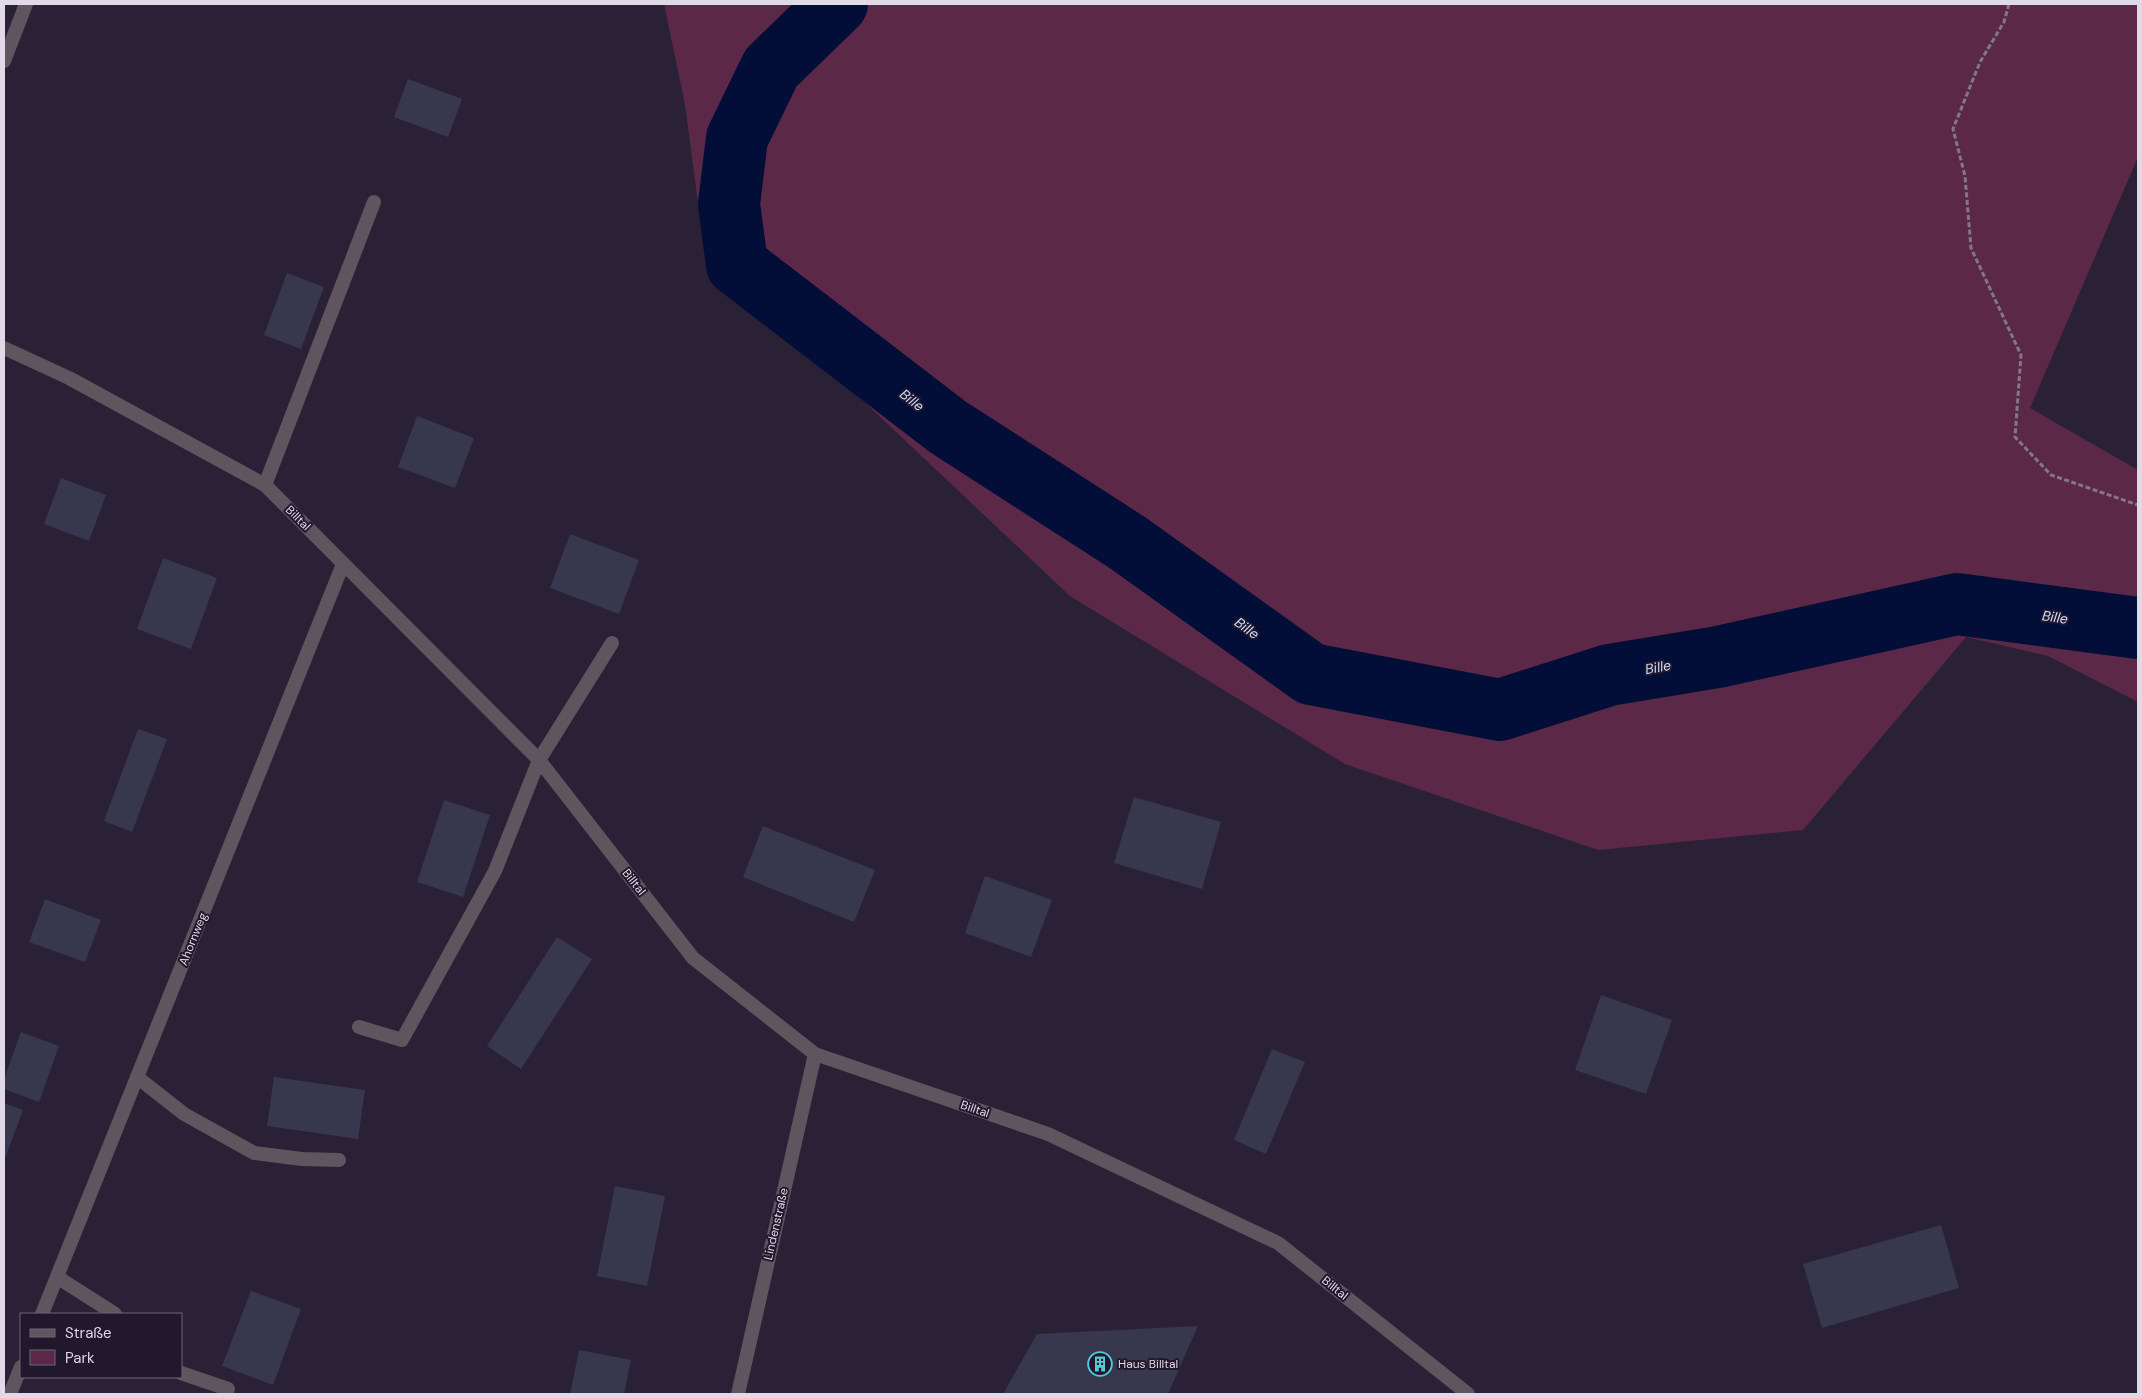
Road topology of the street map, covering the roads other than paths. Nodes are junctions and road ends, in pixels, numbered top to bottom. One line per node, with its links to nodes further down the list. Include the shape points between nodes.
1 (26, 4): 2 (street)
2 (4, 61)
3 (374, 202): 5 (street)
4 (4, 348): 5 (street, Billtal, via 69,378)
5 (265, 485): 6 (street, Billtal)
6 (343, 564): 8 (street, Billtal); 11 (street, Ahornweg)
7 (612, 643): 8 (street)
8 (539, 760): 9 (street, via 495,871 402,1040); 10 (street, Billtal, via 693,958)
9 (359, 1027)
10 (814, 1054): 20 (street, Lindenstraße); 21 (street, Billtal, via 1048,1134 1278,1243)
11 (137, 1077): 12 (street, via 184,1114 254,1153); 13 (street, Ahornweg)
12 (339, 1160)
13 (57, 1277): 14 (street, Ahornweg); 15 (street)
14 (42, 1313)
15 (113, 1313)
16 (20, 1369): 19 (street)
17 (182, 1373): 18 (street)
18 (228, 1390)
19 (10, 1394)
20 (738, 1394)
21 (1468, 1394)

